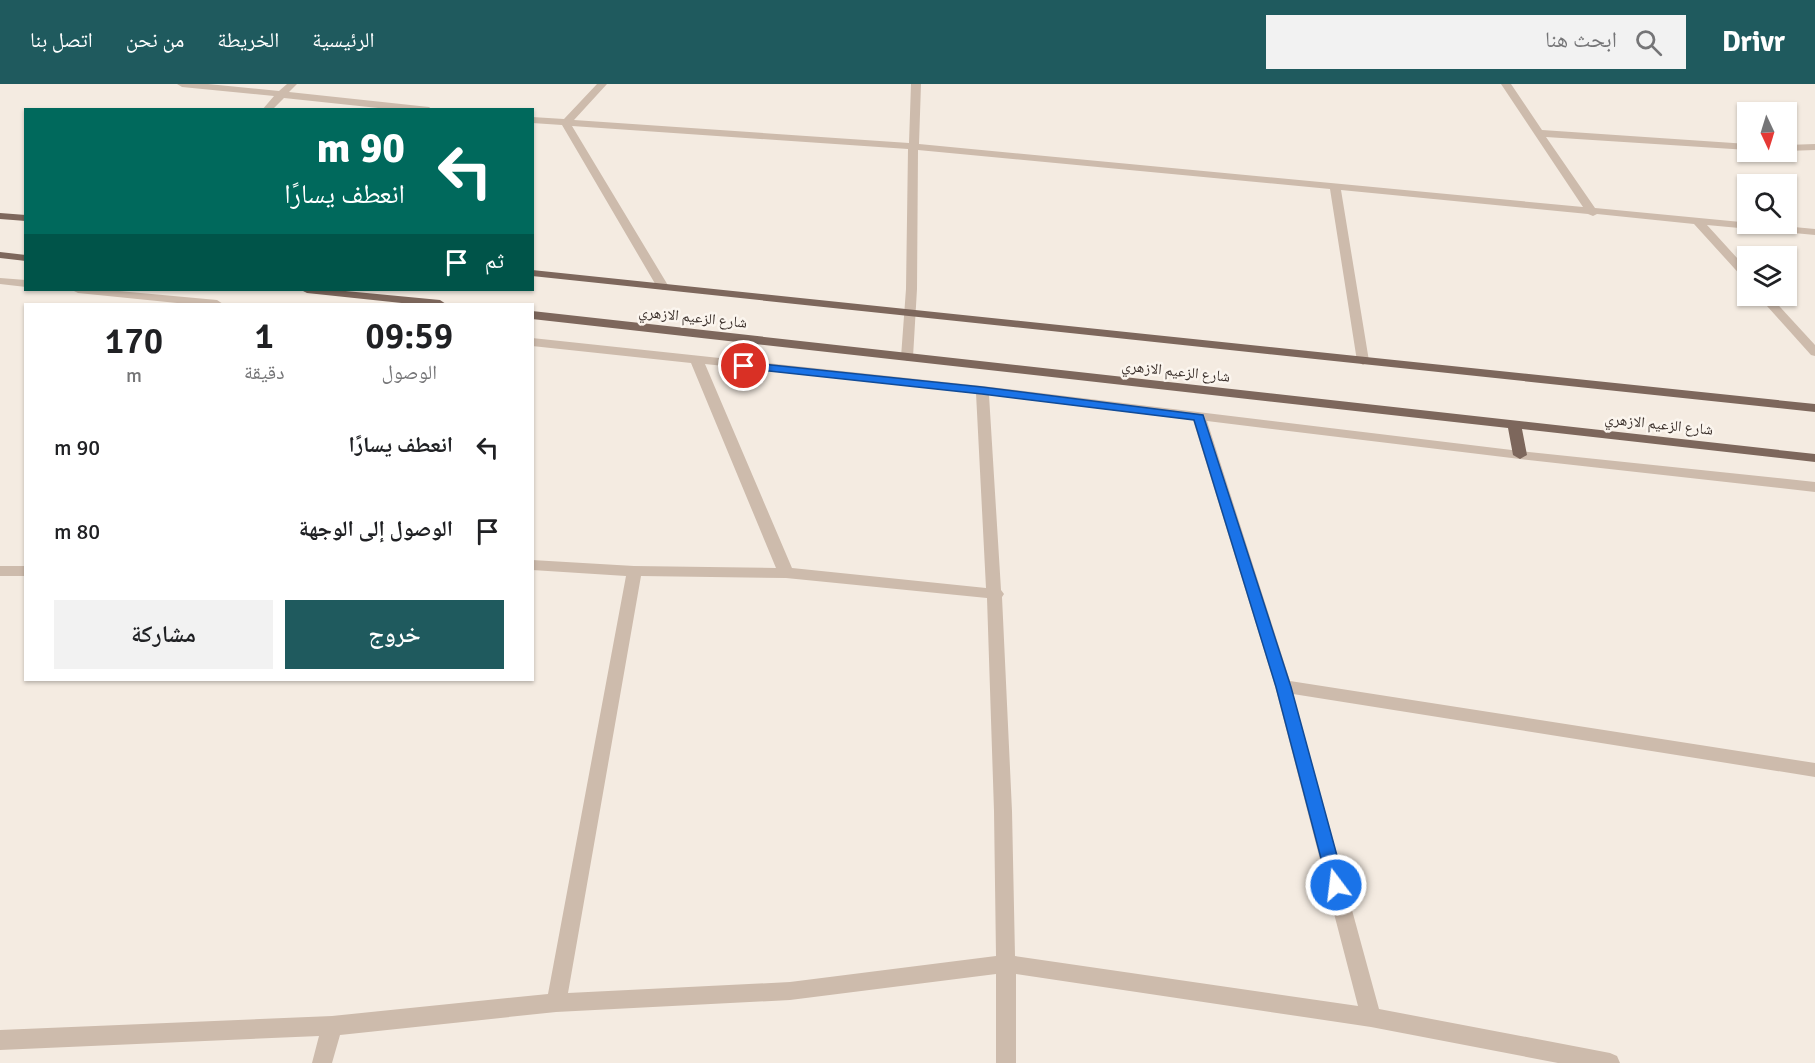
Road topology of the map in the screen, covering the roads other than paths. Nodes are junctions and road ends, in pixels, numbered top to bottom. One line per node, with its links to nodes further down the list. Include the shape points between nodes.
1 (182, 84): 6 (street)
2 (292, 84): 6 (street)
3 (603, 84): 10 (street)
4 (916, 84): 12 (street)
5 (1506, 84): 11 (street)
6 (281, 95): 7 (street); 8 (street)
7 (268, 108)
8 (409, 108)
9 (534, 120): 10 (street)
10 (566, 123): 12 (street); 28 (street)
11 (1537, 132): 13 (street); 17 (street)
12 (912, 146): 16 (street); 35 (street)
13 (1737, 146)
14 (1815, 147): 15 (street)
15 (1797, 148)
16 (1335, 188): 17 (street); 41 (street)
17 (1593, 213): 20 (street)
18 (0, 216): 19 (main road)
19 (24, 218)
20 (1698, 222): 21 (street); 24 (street)
21 (1815, 232)
22 (0, 255): 23 (main road)
23 (24, 258)
24 (1737, 265)
25 (534, 273): 28 (main road, شارع الزعيم الازهري)
26 (0, 281): 27 (street)
27 (19, 283): 31 (street)
28 (663, 288): 35 (main road, شارع الزعيم الازهري)
29 (88, 291): 32 (street)
30 (316, 291): 33 (main road)
31 (0, 292)
32 (207, 303)
33 (430, 303)
34 (1773, 306): 38 (street)
35 (911, 313): 39 (street); 41 (main road, شارع الزعيم الازهري)
36 (534, 315): 39 (main road, شارع الزعيم الازهري)
37 (534, 342): 40 (street)
38 (1815, 352)
39 (907, 357): 45 (main road, شارع الزعيم الازهري)
40 (697, 361): 42 (street); 53 (street)
41 (1363, 361): 43 (main road, شارع الزعيم الازهري)
42 (982, 390): 44 (street); 54 (street)
43 (1815, 408)
44 (1199, 417): 46 (street); 55 (street)
45 (1514, 425): 46 (main road); 47 (main road, شارع الزعيم الازهري)
46 (1520, 455): 48 (street)
47 (1815, 458)
48 (1815, 487)
49 (534, 565): 52 (street)
50 (24, 570): 51 (street)
51 (0, 571)
52 (634, 571): 53 (street); 58 (street)
53 (786, 573): 54 (street)
54 (996, 594): 57 (street)
55 (1283, 687): 56 (street); 59 (street)
56 (1815, 770)
57 (1007, 964): 58 (street, via 790,991); 59 (street); 63 (street)
58 (556, 1002): 60 (street)
59 (1371, 1017): 64 (street)
60 (332, 1026): 61 (street); 62 (street)
61 (0, 1040)
62 (322, 1063)
63 (1006, 1063)
64 (1610, 1063)

